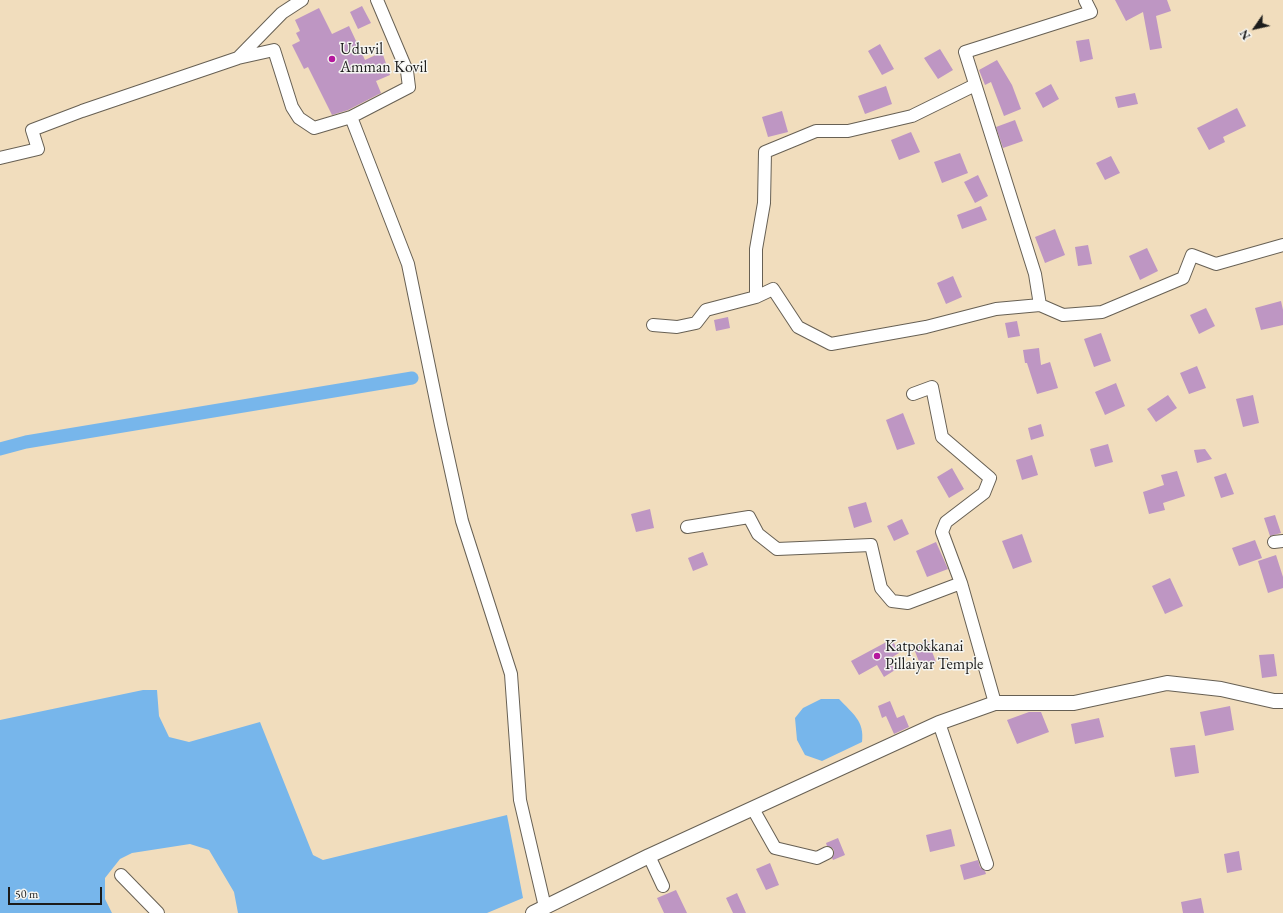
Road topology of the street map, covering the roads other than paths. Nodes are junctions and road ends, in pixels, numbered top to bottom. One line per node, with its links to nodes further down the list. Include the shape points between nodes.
1 (302, 0): 4 (street, via 282,13)
2 (377, 0): 6 (street, via 407,71 409,87)
3 (1085, 0): 5 (street, via 1091,12 965,52)
4 (238, 58): 6 (street, via 274,50 292,107 299,118 314,128); 7 (street, via 32,130 38,148)
5 (975, 85): 9 (street, via 912,116 848,131 816,132 765,152 764,203 756,249); 10 (street, via 1035,274)
6 (351, 118): 24 (street, via 408,264 462,521 511,674 520,800)
7 (0, 158)
8 (1283, 245): 10 (street, via 1216,264 1192,255 1183,278 1102,312 1063,315)
9 (756, 297): 10 (street, via 772,288 798,327 831,344 926,327 996,309); 11 (street, via 706,310 696,323 676,327)
10 (1040, 305)
11 (653, 325)
12 (912, 394): 14 (street, via 932,387 942,437 990,478 984,493 946,522 942,532)
13 (686, 527): 14 (street, via 749,517 758,534 777,549 871,545 881,588 892,601 908,603)
14 (961, 583): 16 (street)
15 (1283, 702): 16 (street, via 1221,689 1167,683 1074,703)
16 (995, 703): 17 (street)
17 (938, 723): 18 (street); 21 (street)
18 (753, 809): 19 (street, via 776,848 817,858); 20 (street)
19 (827, 853)
20 (649, 856): 23 (street); 24 (street)
21 (987, 864)
22 (121, 875): 25 (street)
23 (663, 886)
24 (539, 910)
25 (158, 913)

